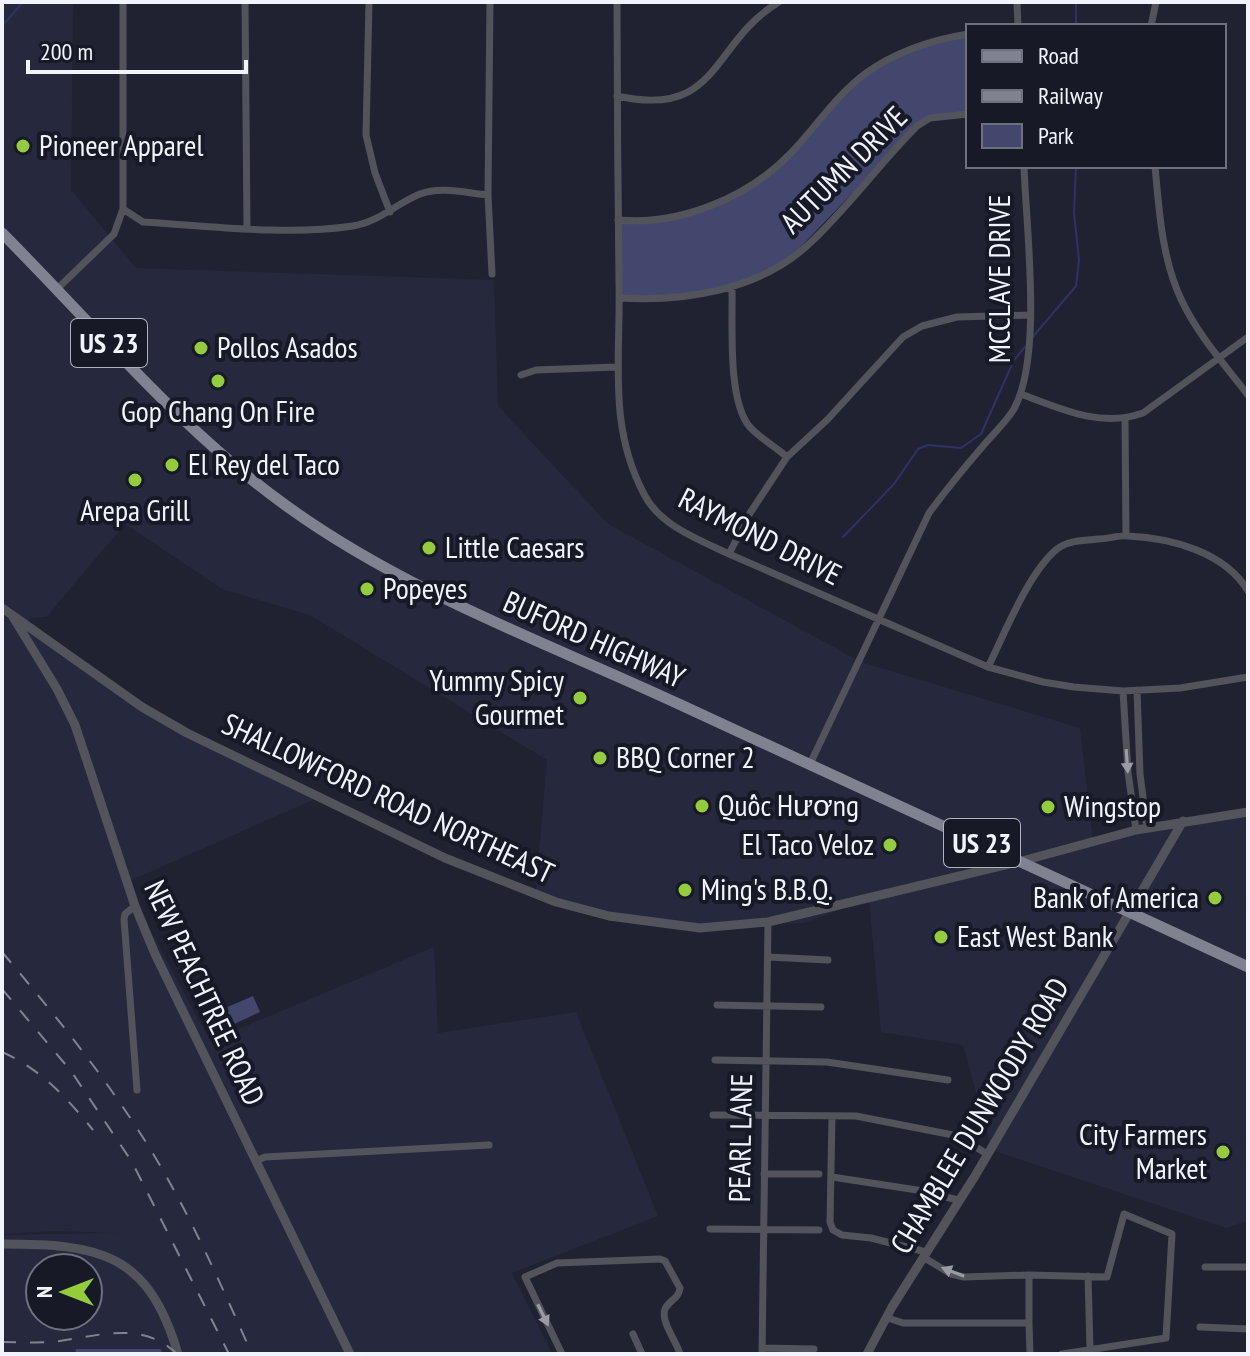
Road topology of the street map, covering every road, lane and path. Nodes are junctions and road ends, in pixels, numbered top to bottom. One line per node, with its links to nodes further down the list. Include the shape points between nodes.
1 (123, 2): 17 (street)
2 (245, 2): 20 (street)
3 (369, 2): 18 (street, via 366,135)
4 (490, 2): 16 (street)
5 (617, 2): 12 (street, RAYMOND DRIVE)
6 (779, 2): 12 (street, via 754,20 700,84 677,99)
7 (1017, 2): 9 (street)
8 (1156, 2): 10 (street)
9 (1018, 24)
10 (1151, 24)
11 (966, 34): 19 (street, via 914,47 865,74 771,173 747,189 685,214)
12 (617, 96): 19 (street, RAYMOND DRIVE)
13 (966, 114): 23 (street, AUTUMN DRIVE, via 930,118 917,126 807,246)
14 (1024, 168): 26 (street, MCCLAVE DRIVE)
15 (1155, 168): 28 (street, via 1159,218 1180,298)
16 (488, 195): 18 (street, via 436,190); 22 (street)
17 (123, 209): 20 (street, via 143,222); 24 (street, via 114,234)
18 (390, 212): 20 (street, via 355,226)
19 (618, 220): 25 (street, RAYMOND DRIVE)
20 (247, 228)
21 (2, 233): 24 (main road, BUFORD HIGHWAY / US 23)
22 (492, 274)
23 (732, 286): 25 (street, AUTUMN DRIVE, via 649,300); 34 (street, via 741,414 751,429)
24 (57, 289): 44 (main road, BUFORD HIGHWAY / US 23, via 218,451 282,503 356,552 450,602)
25 (620, 298): 29 (street, RAYMOND DRIVE)
26 (1030, 315): 31 (street, MCCLAVE DRIVE); 34 (street, via 949,319 903,337)
27 (1248, 337): 28 (street)
28 (1220, 359): 32 (street); 33 (street, via 1143,413)
29 (616, 367): 30 (street); 36 (street, RAYMOND DRIVE, via 623,433 646,498 669,522)
30 (521, 375)
31 (1021, 394): 33 (street, via 1074,415); 39 (street, MCCLAVE DRIVE, via 1013,411 929,513)
32 (1248, 395)
33 (1125, 419): 35 (street)
34 (787, 457): 36 (street)
35 (1126, 535): 37 (street, via 1204,553 1225,565); 40 (street, via 1059,547 1034,575)
36 (729, 554): 39 (street, RAYMOND DRIVE)
37 (1248, 591)
38 (6, 611): 49 (street, NEW PEACHTREE ROAD, via 75,725); 51 (street, SHALLOWFORD ROAD NORTHEAST, via 175,726 445,858 556,902 609,916 700,928)
39 (877, 620): 40 (street, RAYMOND DRIVE); 44 (street, MCCLAVE DRIVE)
40 (988, 667): 43 (street, RAYMOND DRIVE, via 1074,687)
41 (1248, 677): 42 (street, RAYMOND DRIVE)
42 (1137, 690): 43 (street, RAYMOND DRIVE); 47 (street)
43 (1123, 691): 47 (street, one-way to 47, via 1128,772)
44 (810, 764): 48 (main road, BUFORD HIGHWAY / US 23)
45 (1248, 812): 46 (street, SHALLOWFORD ROAD NORTHEAST)
46 (1183, 821): 47 (street, SHALLOWFORD ROAD NORTHEAST); 50 (street, CHAMBLEE DUNWOODY ROAD)
47 (1142, 829): 48 (street, SHALLOWFORD ROAD NORTHEAST)
48 (1022, 861): 50 (main road, BUFORD HIGHWAY / US 23); 51 (street, SHALLOWFORD ROAD NORTHEAST)
49 (135, 906): 61 (street, via 124,919); 67 (street, NEW PEACHTREE ROAD)
50 (1130, 912): 54 (main road, BUFORD HIGHWAY / US 23); 66 (street, CHAMBLEE DUNWOODY ROAD)
51 (768, 922): 52 (street, PEARL LANE)
52 (768, 957): 53 (street); 56 (street, PEARL LANE)
53 (828, 960)
54 (1248, 967)
55 (717, 1005): 56 (street)
56 (767, 1006): 57 (street); 59 (street, PEARL LANE)
57 (821, 1007)
58 (715, 1060): 59 (street)
59 (766, 1060): 60 (street, via 827,1062); 63 (street, PEARL LANE)
60 (948, 1080)
61 (137, 1090)
62 (713, 1115): 63 (street)
63 (765, 1116): 64 (street); 68 (street, PEARL LANE)
64 (832, 1116): 66 (street, via 958,1136); 70 (street)
65 (489, 1145): 67 (street)
66 (987, 1154): 71 (street, CHAMBLEE DUNWOODY ROAD)
67 (256, 1161): 90 (street, NEW PEACHTREE ROAD)
68 (764, 1174): 69 (street); 73 (street, PEARL LANE)
69 (819, 1174)
70 (832, 1177): 71 (street); 76 (street, via 833,1230)
71 (958, 1200): 76 (street, CHAMBLEE DUNWOODY ROAD)
72 (710, 1229): 73 (street)
73 (764, 1229): 74 (street); 88 (street, PEARL LANE)
74 (819, 1230)
75 (2, 1244): 89 (street, via 68,1246 117,1260 157,1302)
76 (925, 1254): 79 (street, one-way to 76, via 951,1274); 81 (street, CHAMBLEE DUNWOODY ROAD)
77 (1205, 1267): 78 (street)
78 (1248, 1267)
79 (1029, 1275): 80 (street); 82 (street)
80 (1088, 1276): 86 (street); 86 (street, via 1107,1277 1124,1214 1172,1234 1166,1338)
81 (888, 1318): 82 (street, via 903,1323); 94 (street, CHAMBLEE DUNWOODY ROAD)
82 (1029, 1323): 95 (street)
83 (1200, 1327): 84 (street)
84 (1248, 1329)
85 (633, 1334): 92 (street)
86 (1090, 1348): 96 (street)
87 (814, 1349): 88 (street)
88 (762, 1351)
89 (178, 1354)
90 (350, 1354)
91 (562, 1354): 93 (street, one-way to 91, via 664,1316 680,1288 660,1259 557,1263 525,1277)
92 (642, 1354)
93 (680, 1354)
94 (867, 1354)
95 (1030, 1354)
96 (1062, 1354)

